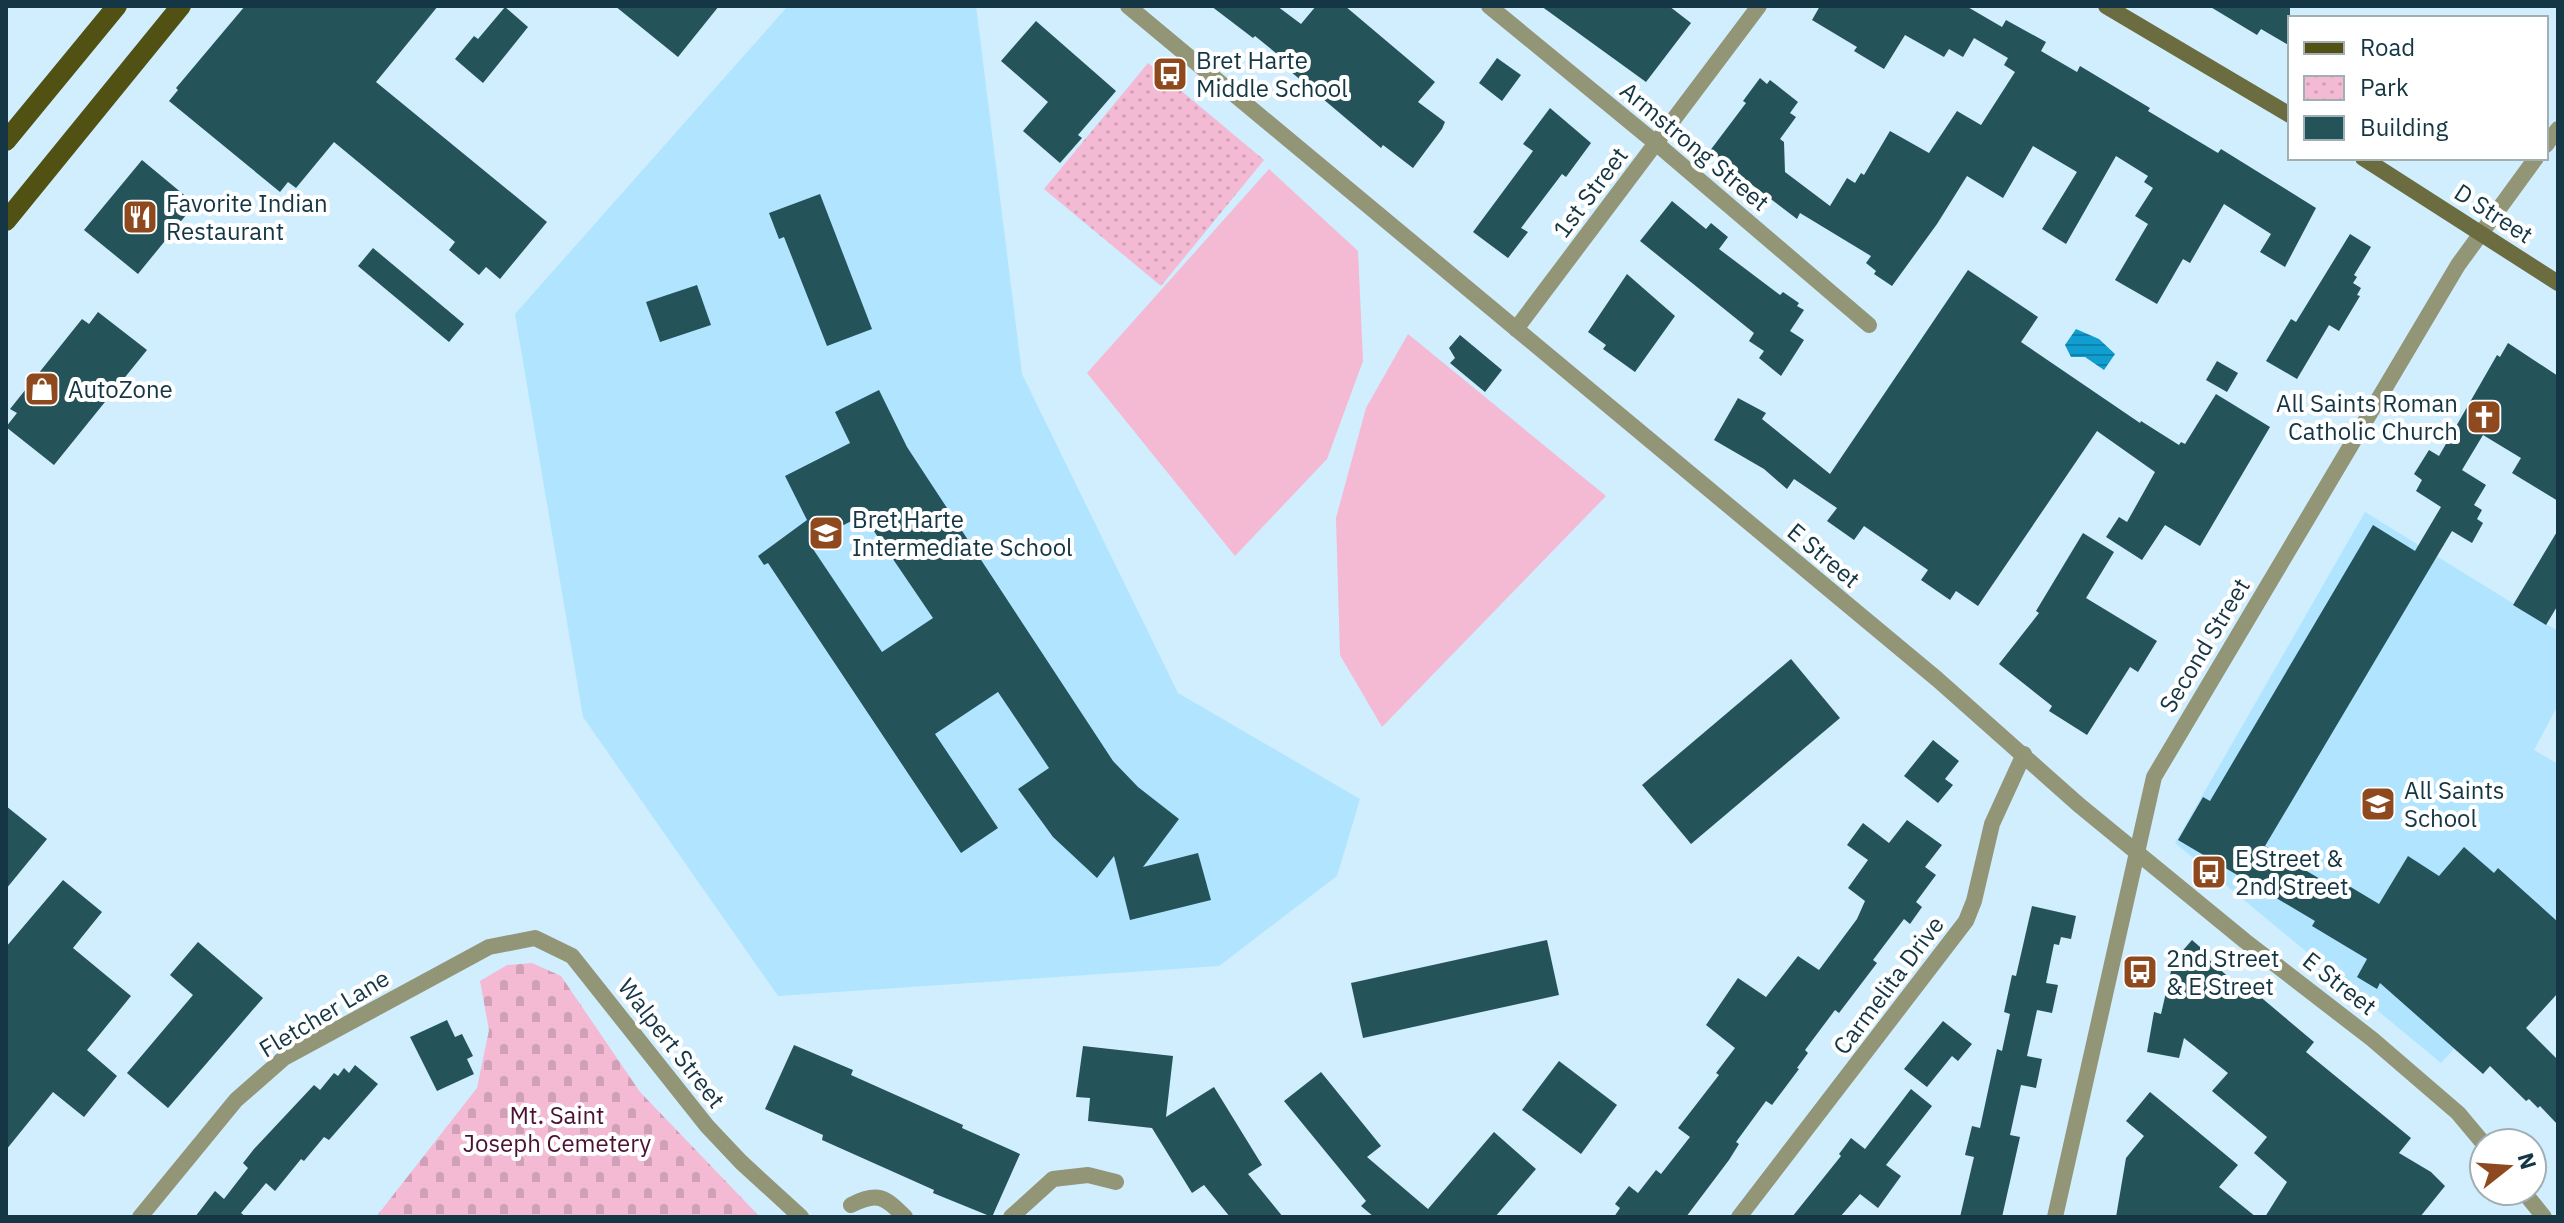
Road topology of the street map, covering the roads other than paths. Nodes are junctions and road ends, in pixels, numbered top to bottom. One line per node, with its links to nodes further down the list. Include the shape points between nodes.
1 (117, 6): 8 (main road)
2 (181, 6): 12 (main road)
3 (1128, 6): 16 (street, E Street)
4 (1489, 6): 9 (street, Armstrong Street)
5 (1759, 6): 9 (street, 1st Street)
6 (2106, 6): 7 (main road)
7 (2288, 114)
8 (6, 141)
9 (1657, 144): 15 (street, Armstrong Street); 16 (street, 1st Street)
10 (2366, 160): 13 (main road, D Street)
11 (2534, 160): 13 (street, Second Street)
12 (6, 221)
13 (2480, 232): 14 (main road, D Street); 18 (street, Second Street, via 2154,777)
14 (2558, 283)
15 (1869, 325)
16 (1516, 329): 17 (street, E Street)
17 (2024, 754): 18 (street, E Street); 27 (street, Carmelita Drive, via 1992,824 1966,921)
18 (2136, 852): 20 (street, E Street, via 2372,1039); 28 (street, Second Street)
19 (489, 947): 23 (street, Fletcher Lane, via 284,1058 236,1100); 24 (street, Walpert Street, via 535,938 572,956 707,1126)
20 (2470, 1127)
21 (1116, 1182): 26 (street, via 1088,1175 1053,1179)
22 (851, 1205): 25 (street, via 877,1197 890,1201)
23 (140, 1217)
24 (801, 1217)
25 (905, 1217)
26 (1011, 1217)
27 (1739, 1217)
28 (2055, 1217)

